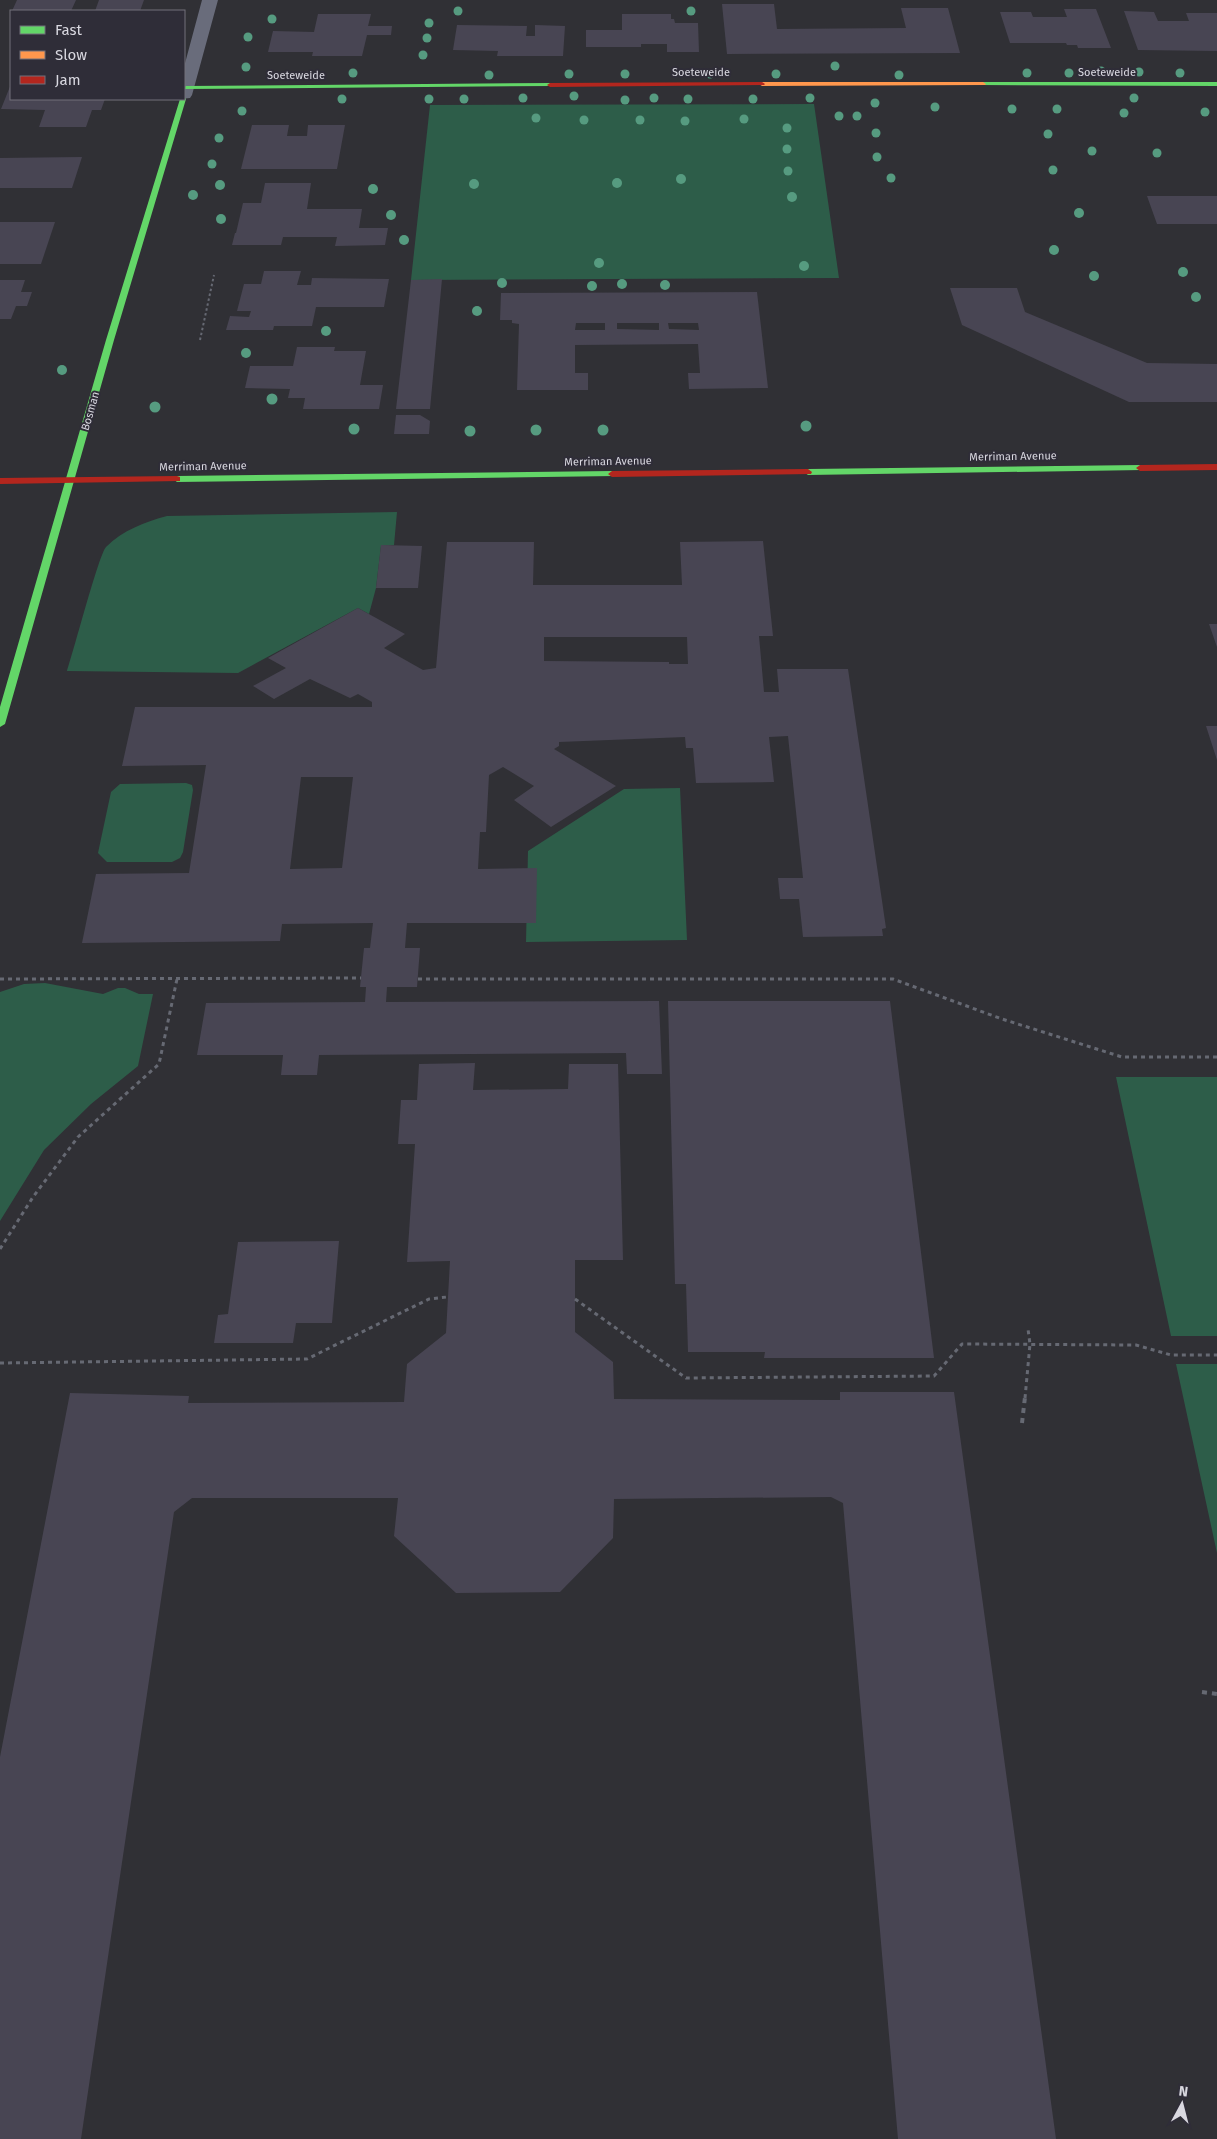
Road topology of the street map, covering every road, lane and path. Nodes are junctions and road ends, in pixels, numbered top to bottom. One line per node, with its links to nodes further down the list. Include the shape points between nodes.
1 (210, 0): 3 (street, Bosman)
2 (1217, 84): 4 (street, Soeteweide, via 688,84)
3 (185, 90)
4 (185, 94)
5 (182, 100): 9 (street, Bosman)
6 (214, 275): 7 (path)
7 (200, 340)
8 (1217, 467): 9 (street, Merriman Avenue)
9 (69, 480): 10 (street, Merriman Avenue); 11 (street, Bosman)
10 (0, 481)
11 (0, 724)
12 (361, 978): 15 (path)
13 (418, 978): 16 (path, via 893,979 1002,1019 1122,1057)
14 (0, 979): 15 (path)
15 (177, 979): 17 (path, via 158,1064 78,1137)
16 (1217, 1057)
17 (0, 1249)
18 (447, 1298): 23 (path, via 429,1299 307,1359)
19 (575, 1299): 21 (path, via 686,1378 934,1376 962,1344)
20 (1028, 1329): 21 (path)
21 (1030, 1344): 22 (path, via 1136,1345 1171,1355); 24 (path)
22 (1217, 1355)
23 (0, 1363)
24 (1022, 1423)
25 (1202, 1692): 26 (path)
26 (1217, 1694)

